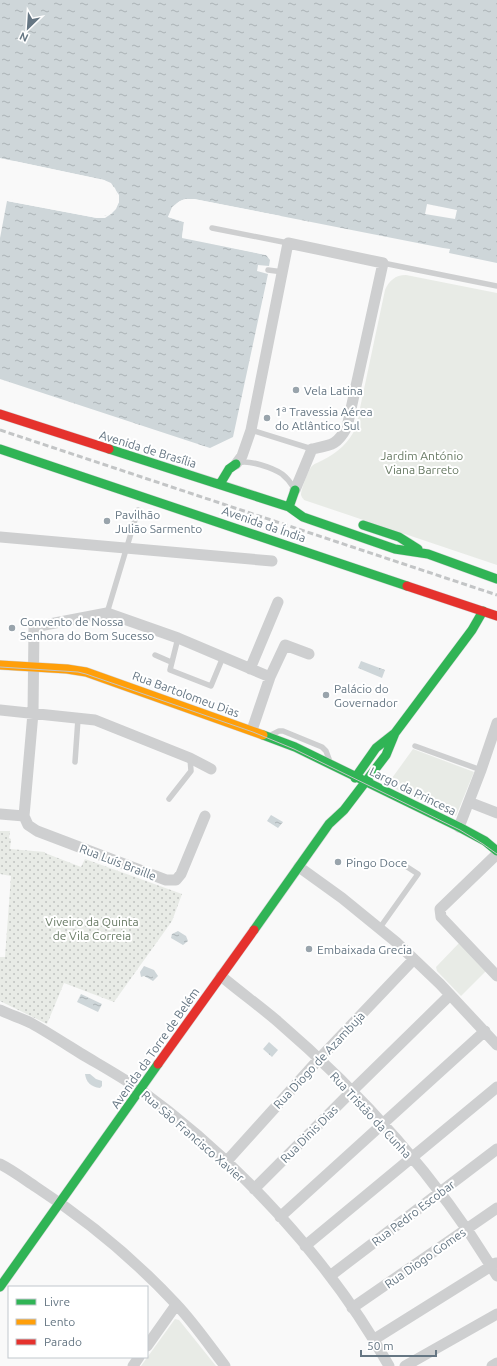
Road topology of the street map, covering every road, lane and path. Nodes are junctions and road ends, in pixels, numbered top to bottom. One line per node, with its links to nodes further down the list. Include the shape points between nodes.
1 (212, 228): 2 (lane)
2 (288, 243): 3 (street); 5 (street)
3 (383, 263): 6 (lane); 10 (street, via 347,427 339,440)
4 (268, 270): 5 (lane)
5 (283, 272): 8 (street)
6 (497, 286)
7 (0, 414): 12 (street, Avenida de Brasília)
8 (251, 430): 10 (lane); 11 (street, via 242,456)
9 (0, 448): 24 (street, Avenida da Índia)
10 (312, 449): 13 (street)
11 (236, 464): 12 (street, via 229,469); 13 (lane, via 245,461 279,472)
12 (220, 484): 15 (street, Avenida de Brasília)
13 (295, 490): 15 (street)
14 (301, 506): 15 (street, Avenida de Brasília)
15 (290, 507): 20 (street, Avenida de Brasília, via 304,517 395,549)
16 (138, 510): 19 (lane)
17 (356, 523): 20 (street, Avenida de Brasília, via 399,537)
18 (0, 538): 19 (street)
19 (126, 548): 21 (street); 25 (lane)
20 (428, 554): 22 (street, Avenida de Brasília)
21 (272, 561)
22 (497, 578)
23 (278, 602): 34 (street)
24 (483, 611): 26 (street, Avenida da Índia); 41 (street, Avenida da Torre de Belém, via 472,630)
25 (107, 613): 27 (street); 33 (street, via 34,627)
26 (497, 616)
27 (178, 638): 30 (street); 31 (lane)
28 (309, 654): 35 (street, via 285,645)
29 (155, 655): 31 (lane)
30 (223, 657): 31 (lane, via 211,686 170,670); 34 (street)
31 (172, 662)
32 (0, 664): 33 (street, Rua Bartolomeu Dias)
33 (33, 666): 37 (street); 40 (street, Rua Bartolomeu Dias, via 73,669 99,675)
34 (250, 669): 35 (street)
35 (270, 677): 40 (street)
36 (0, 710): 37 (street)
37 (33, 713): 38 (street); 55 (street)
38 (78, 719): 43 (street, via 95,720); 44 (lane)
39 (497, 723): 46 (street)
40 (252, 730): 47 (street, Rua Bartolomeu Dias)
41 (395, 732): 47 (street, Avenida da Torre de Belém, via 376,748); 48 (street, Avenida da Torre de Belém, via 386,755)
42 (415, 746): 46 (lane)
43 (190, 758): 45 (street); 50 (lane, via 190,771)
44 (75, 762)
45 (211, 769)
46 (481, 770): 51 (street)
47 (356, 776): 48 (street, Largo da Princesa); 49 (street, Avenida da Torre de Belém)
48 (366, 781): 57 (street, Avenida da Torre de Belém, via 344,810); 58 (street, Largo da Princesa)
49 (349, 787)
50 (169, 799)
51 (469, 802): 53 (street); 58 (street)
52 (336, 805): 57 (street, Avenida da Torre de Belém)
53 (497, 813)
54 (0, 814): 55 (street)
55 (24, 816): 56 (street, Rua Luís Braille, via 28,825 36,831 166,880 176,880 181,874)
56 (205, 816)
57 (329, 824): 62 (street, Avenida da Torre de Belém)
58 (459, 826): 59 (street, Largo da Princesa)
59 (497, 851)
60 (497, 854): 66 (street, via 440,909 441,917)
61 (401, 863): 63 (lane, via 418,874)
62 (299, 867): 63 (street); 65 (street, Avenida da Torre de Belém)
63 (379, 929): 64 (street)
64 (414, 959): 67 (street); 70 (street, Rua Diogo de Azambuja)
65 (221, 976): 70 (street, Rua Tristão da Cunha); 72 (street, Avenida da Torre de Belém)
66 (497, 976)
67 (450, 995): 69 (street); 73 (street, Rua Dinis Dias)
68 (0, 1010): 72 (street, Rua São Francisco Xavier, via 30,1023)
69 (492, 1036): 74 (street)
70 (319, 1059): 73 (street, Rua Tristão da Cunha); 77 (street, Rua Diogo de Azambuja)
71 (497, 1087): 76 (street)
72 (140, 1090): 77 (street, Rua São Francisco Xavier); 81 (street, Avenida da Torre de Belém)
73 (352, 1091): 74 (street, Rua Tristão da Cunha); 79 (street, Rua Dinis Dias)
74 (382, 1123): 76 (street, Rua Tristão da Cunha); 83 (street)
75 (497, 1149): 80 (street, Rua Pedro Escobar)
76 (412, 1158): 80 (street, Rua Tristão da Cunha); 85 (street)
77 (226, 1162): 79 (street, Rua São Francisco Xavier)
78 (0, 1164): 81 (street)
79 (254, 1189): 83 (street, Rua São Francisco Xavier)
80 (441, 1193): 84 (street, Rua Tristão da Cunha); 87 (street, Rua Pedro Escobar)
81 (60, 1202): 89 (street, Avenida da Torre de Belém); 90 (street, via 110,1241)
82 (497, 1208): 84 (street, Rua Diogo Gomes)
83 (280, 1217): 85 (street, Rua São Francisco Xavier)
84 (466, 1229): 86 (street, Rua Tristão da Cunha); 91 (street, Rua Diogo Gomes)
85 (305, 1246): 87 (street, Rua São Francisco Xavier)
86 (494, 1265): 88 (street, Rua Tristão da Cunha); 93 (street)
87 (330, 1276): 91 (street, Rua São Francisco Xavier)
88 (497, 1276)
89 (0, 1287)
90 (176, 1304): 94 (street); 96 (street)
91 (352, 1308): 93 (street, Rua São Francisco Xavier)
92 (497, 1314): 98 (street)
93 (373, 1340): 97 (street, Rua São Francisco Xavier)
94 (148, 1345)
95 (497, 1364): 99 (street)
96 (225, 1366)
97 (389, 1366)
98 (405, 1366)
99 (492, 1366)

